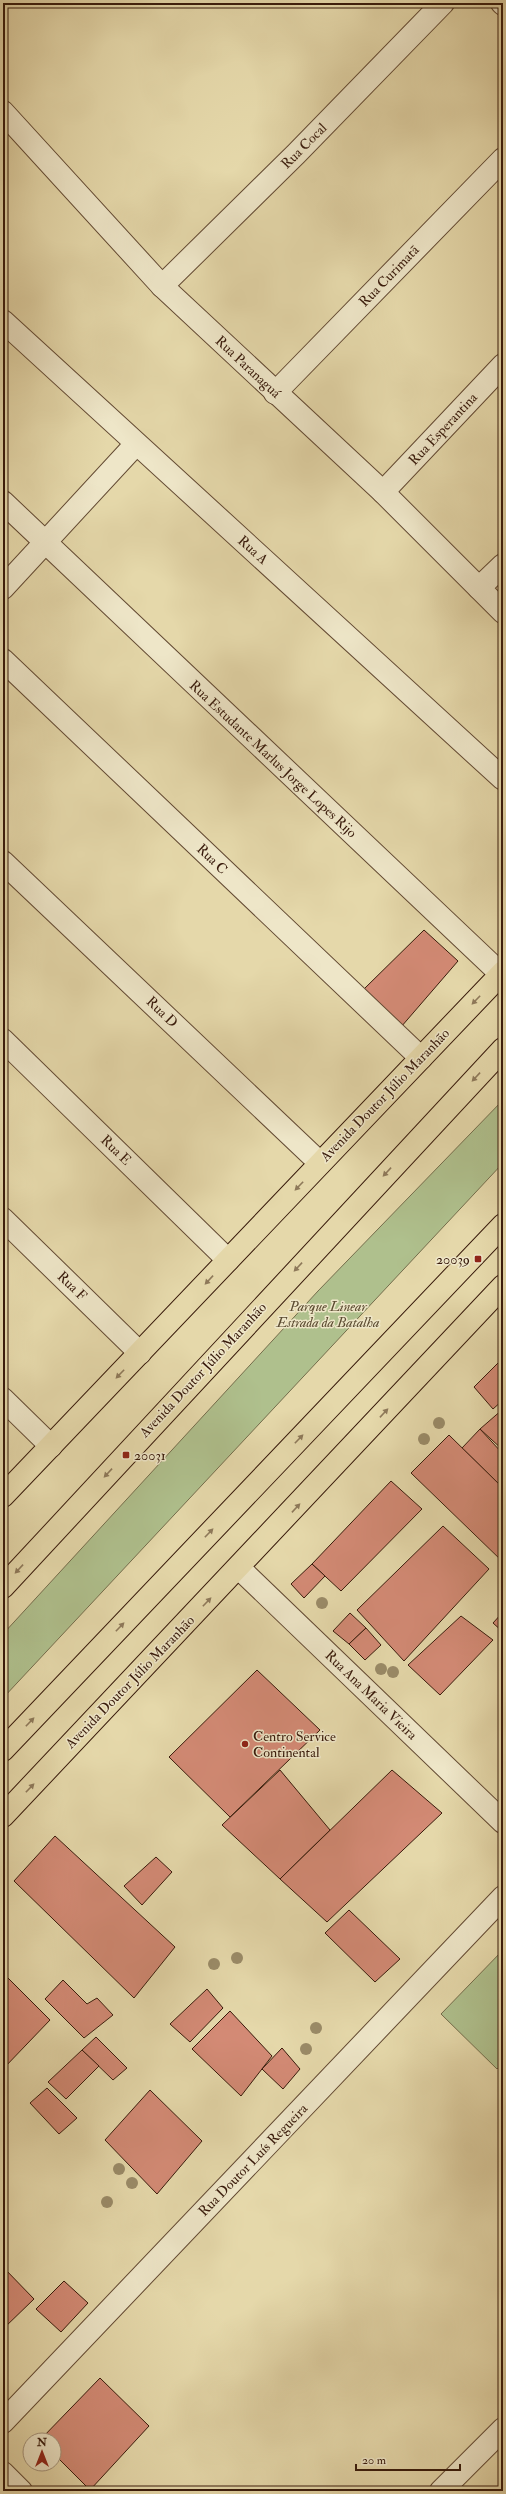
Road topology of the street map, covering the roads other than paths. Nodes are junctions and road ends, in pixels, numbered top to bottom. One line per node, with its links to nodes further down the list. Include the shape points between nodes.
1 (443, 3): 4 (street, Rua Cocal, via 296,154)
2 (3, 112): 4 (street, Rua Paranaguá)
3 (503, 158): 7 (street, Rua Curimatã)
4 (162, 286): 7 (street, Rua Paranaguá)
5 (3, 321): 8 (street, Rua A)
6 (503, 365): 9 (street, Rua Esperantina)
7 (274, 393): 9 (street, Rua Paranaguá)
8 (136, 444): 11 (street); 17 (street, Rua A)
9 (382, 492): 14 (street, Rua Paranaguá)
10 (3, 502): 11 (street, Rua Estudante Marlus Jorge Lopes Rijo)
11 (45, 544): 13 (street); 19 (street, Rua Estudante Marlus Jorge Lopes Rijo)
12 (503, 565): 14 (street)
13 (3, 588)
14 (479, 588): 15 (street, Rua Paranaguá)
15 (503, 612)
16 (3, 660): 22 (street, Rua C)
17 (503, 779)
18 (3, 862): 23 (street, Rua D)
19 (502, 973): 22 (main road, Avenida Doutor Júlio Maranhão, one-way to 22)
20 (3, 1040): 26 (street, Rua E)
21 (503, 1049): 33 (main road, Avenida Doutor Júlio Maranhão, one-way to 33)
22 (421, 1058): 23 (main road, Avenida Doutor Júlio Maranhão)
23 (320, 1163): 26 (main road, Avenida Doutor Júlio Maranhão, one-way to 26)
24 (3, 1219): 28 (street, Rua F)
25 (503, 1225): 34 (main road, one-way to 25)
26 (228, 1260): 28 (main road, Avenida Doutor Júlio Maranhão, one-way to 28)
27 (503, 1286): 32 (main road, Avenida Doutor Júlio Maranhão, one-way to 27)
28 (140, 1353): 30 (main road, Avenida Doutor Júlio Maranhão, one-way to 30)
29 (3, 1399): 30 (street)
30 (50, 1446): 31 (main road, Avenida Doutor Júlio Maranhão)
31 (3, 1496)
32 (239, 1568): 35 (main road, Avenida Doutor Júlio Maranhão, one-way to 32); 36 (street, Rua Ana Maria Vieira)
33 (3, 1587)
34 (3, 1750)
35 (3, 1816)
36 (503, 1822)
37 (503, 1897): 38 (street, Rua Doutor Luís Regueira)
38 (3, 2422)
39 (503, 2429): 42 (street)
40 (3, 2474): 41 (street)
41 (21, 2491)
42 (441, 2491)

